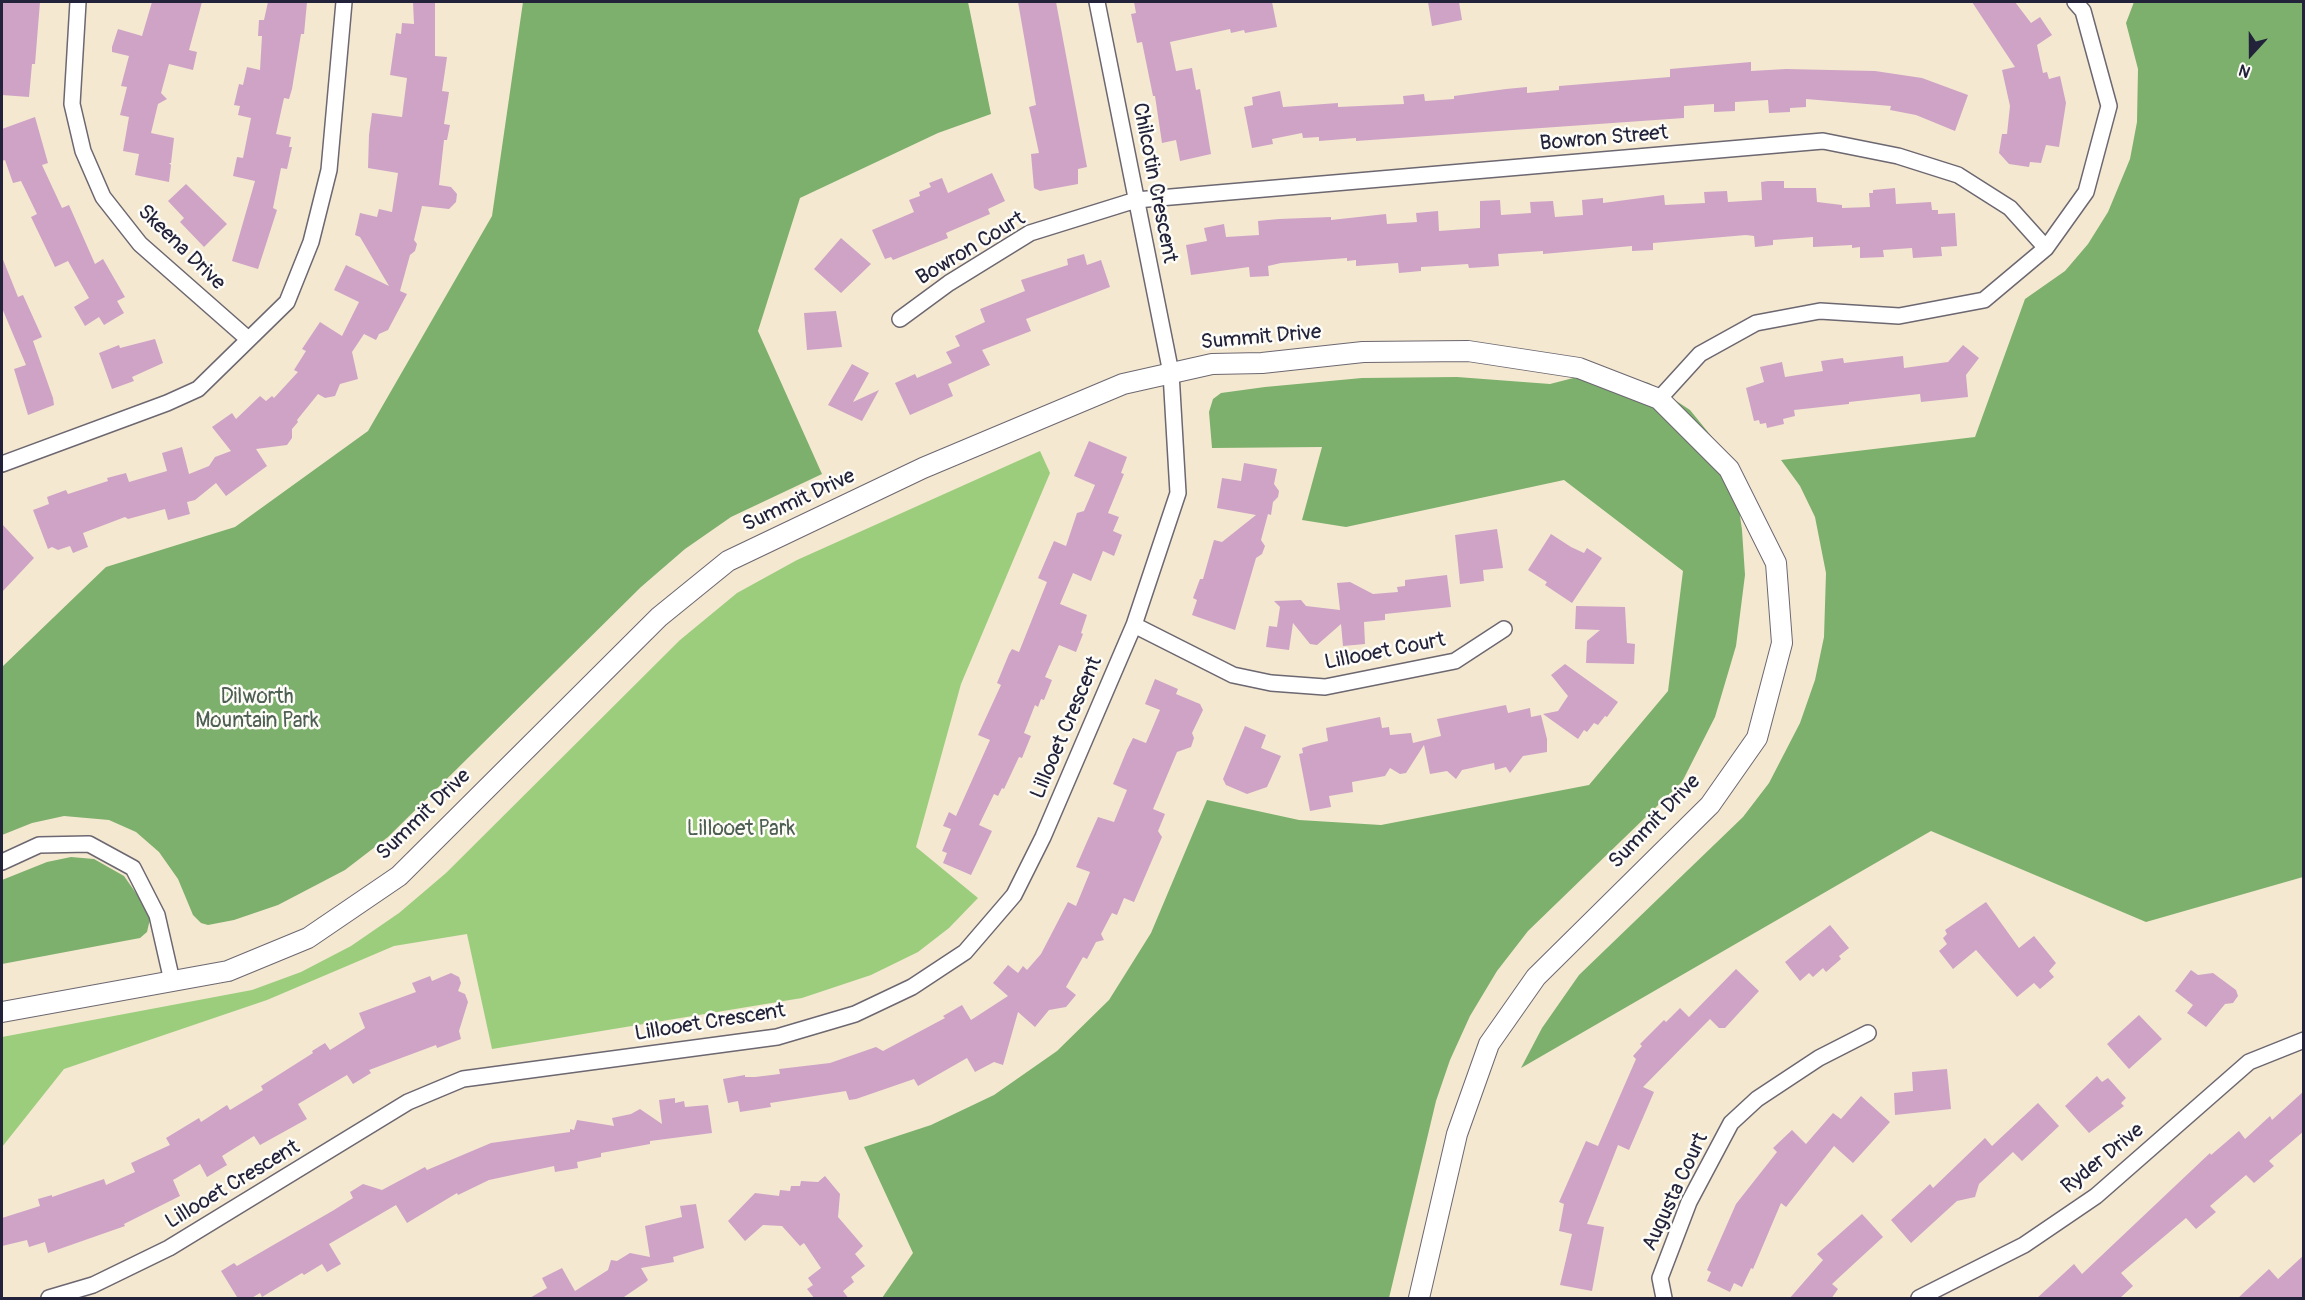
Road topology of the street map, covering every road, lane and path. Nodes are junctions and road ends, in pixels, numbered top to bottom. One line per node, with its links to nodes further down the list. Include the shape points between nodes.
1 (78, 2): 8 (street, Skeena Drive, via 72,104 83,151 103,197 140,244)
2 (344, 2): 8 (street, via 328,170 311,242 287,302)
3 (1097, 2): 5 (street, Chilcotin Crescent)
4 (2075, 2): 6 (street, via 2083,11 2109,106 2086,192)
5 (1136, 200): 6 (street, Bowron Street, via 1823,141 1898,156 1958,175 2010,208); 7 (street, Bowron Court, via 1030,233); 9 (street, Chilcotin Crescent)
6 (2046, 248): 10 (street, via 1984,300 1899,316 1820,311 1756,323 1700,354)
7 (900, 319)
8 (248, 339): 11 (street, via 198,389)
9 (1171, 373): 10 (street, Summit Drive, via 1212,364 1363,352 1468,351 1579,368); 12 (street, Lillooet Crescent, via 1178,493); 15 (street, Summit Drive, via 1123,384 923,468 728,561 659,617 399,876 308,938 228,971)
10 (1659, 399): 20 (street, Summit Drive, via 1730,469 1776,563 1782,643 1756,738 1710,805 1536,977 1489,1044 1457,1134)
11 (2, 461)
12 (1134, 625): 13 (street, Lillooet Court, via 1233,675 1271,683 1325,687 1455,661); 19 (street, Lillooet Crescent, via 1014,895 964,952 912,987 855,1014 777,1037 463,1079 408,1102 170,1248 93,1285)
13 (1504, 629)
14 (2, 862): 15 (street, via 39,845 89,844 133,868 158,915)
15 (172, 981): 16 (street, Summit Drive)
16 (2, 1012)
17 (1868, 1033): 21 (street, Augusta Court, via 1819,1058 1757,1098 1731,1123 1689,1202 1660,1278)
18 (2304, 1040): 22 (street, Ryder Drive, via 2249,1062 2096,1196 2033,1239)
19 (49, 1299)
20 (1419, 1299)
21 (1664, 1299)
22 (1919, 1299)

